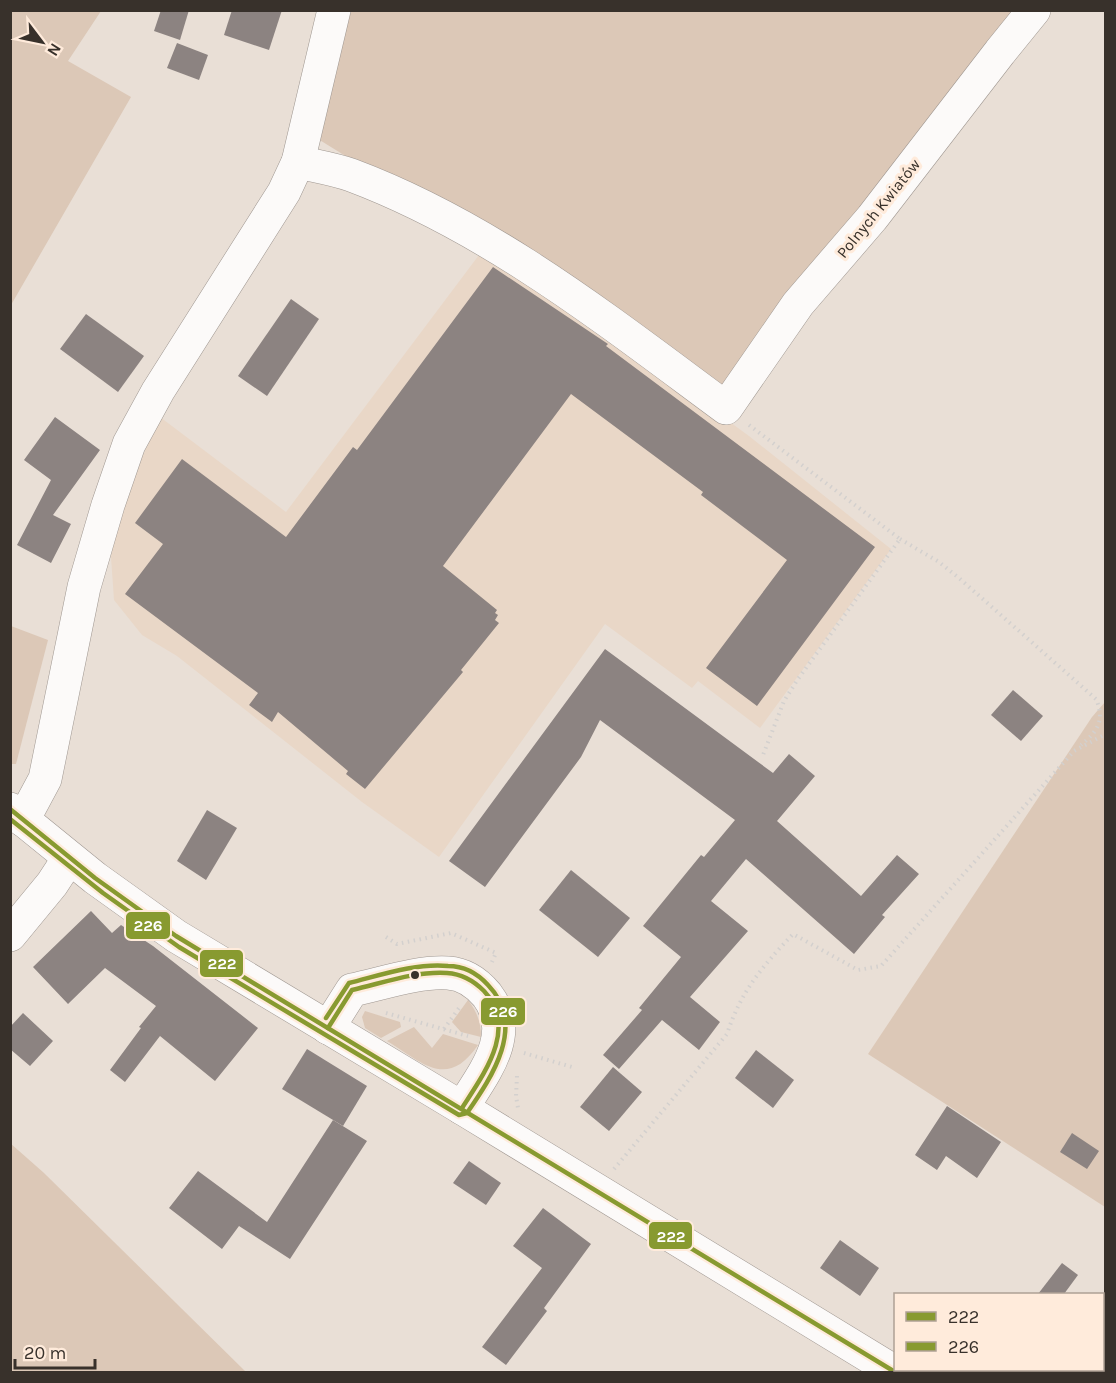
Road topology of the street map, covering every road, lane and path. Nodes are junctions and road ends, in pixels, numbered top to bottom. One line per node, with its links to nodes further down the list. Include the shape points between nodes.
1 (334, 10): 3 (street)
2 (1034, 10): 4 (street, Polnych Kwiatów, via 873,218 798,304)
3 (298, 162): 4 (street, via 349,174 482,238 631,337); 9 (street, via 284,192 158,390 129,444 84,587 45,779)
4 (726, 408): 5 (path)
5 (900, 539): 7 (path, via 953,573 1096,699 1101,711 1099,725); 8 (path, via 784,701)
6 (1106, 734): 7 (path)
7 (1074, 752): 18 (path, via 881,966 858,970 793,934 748,986 727,1035)
8 (763, 755)
9 (17, 814): 10 (street)
10 (69, 858): 11 (street); 13 (street, via 176,936)
11 (10, 934)
12 (476, 984): 13 (street, via 454,974 437,973 352,990); 14 (path); 16 (street, via 493,1005 499,1033 494,1055)
13 (328, 1028): 16 (street)
14 (444, 1029)
15 (517, 1073): 17 (path)
16 (462, 1108): 18 (street)
17 (519, 1114)
18 (596, 1190): 19 (street)
19 (895, 1372)

